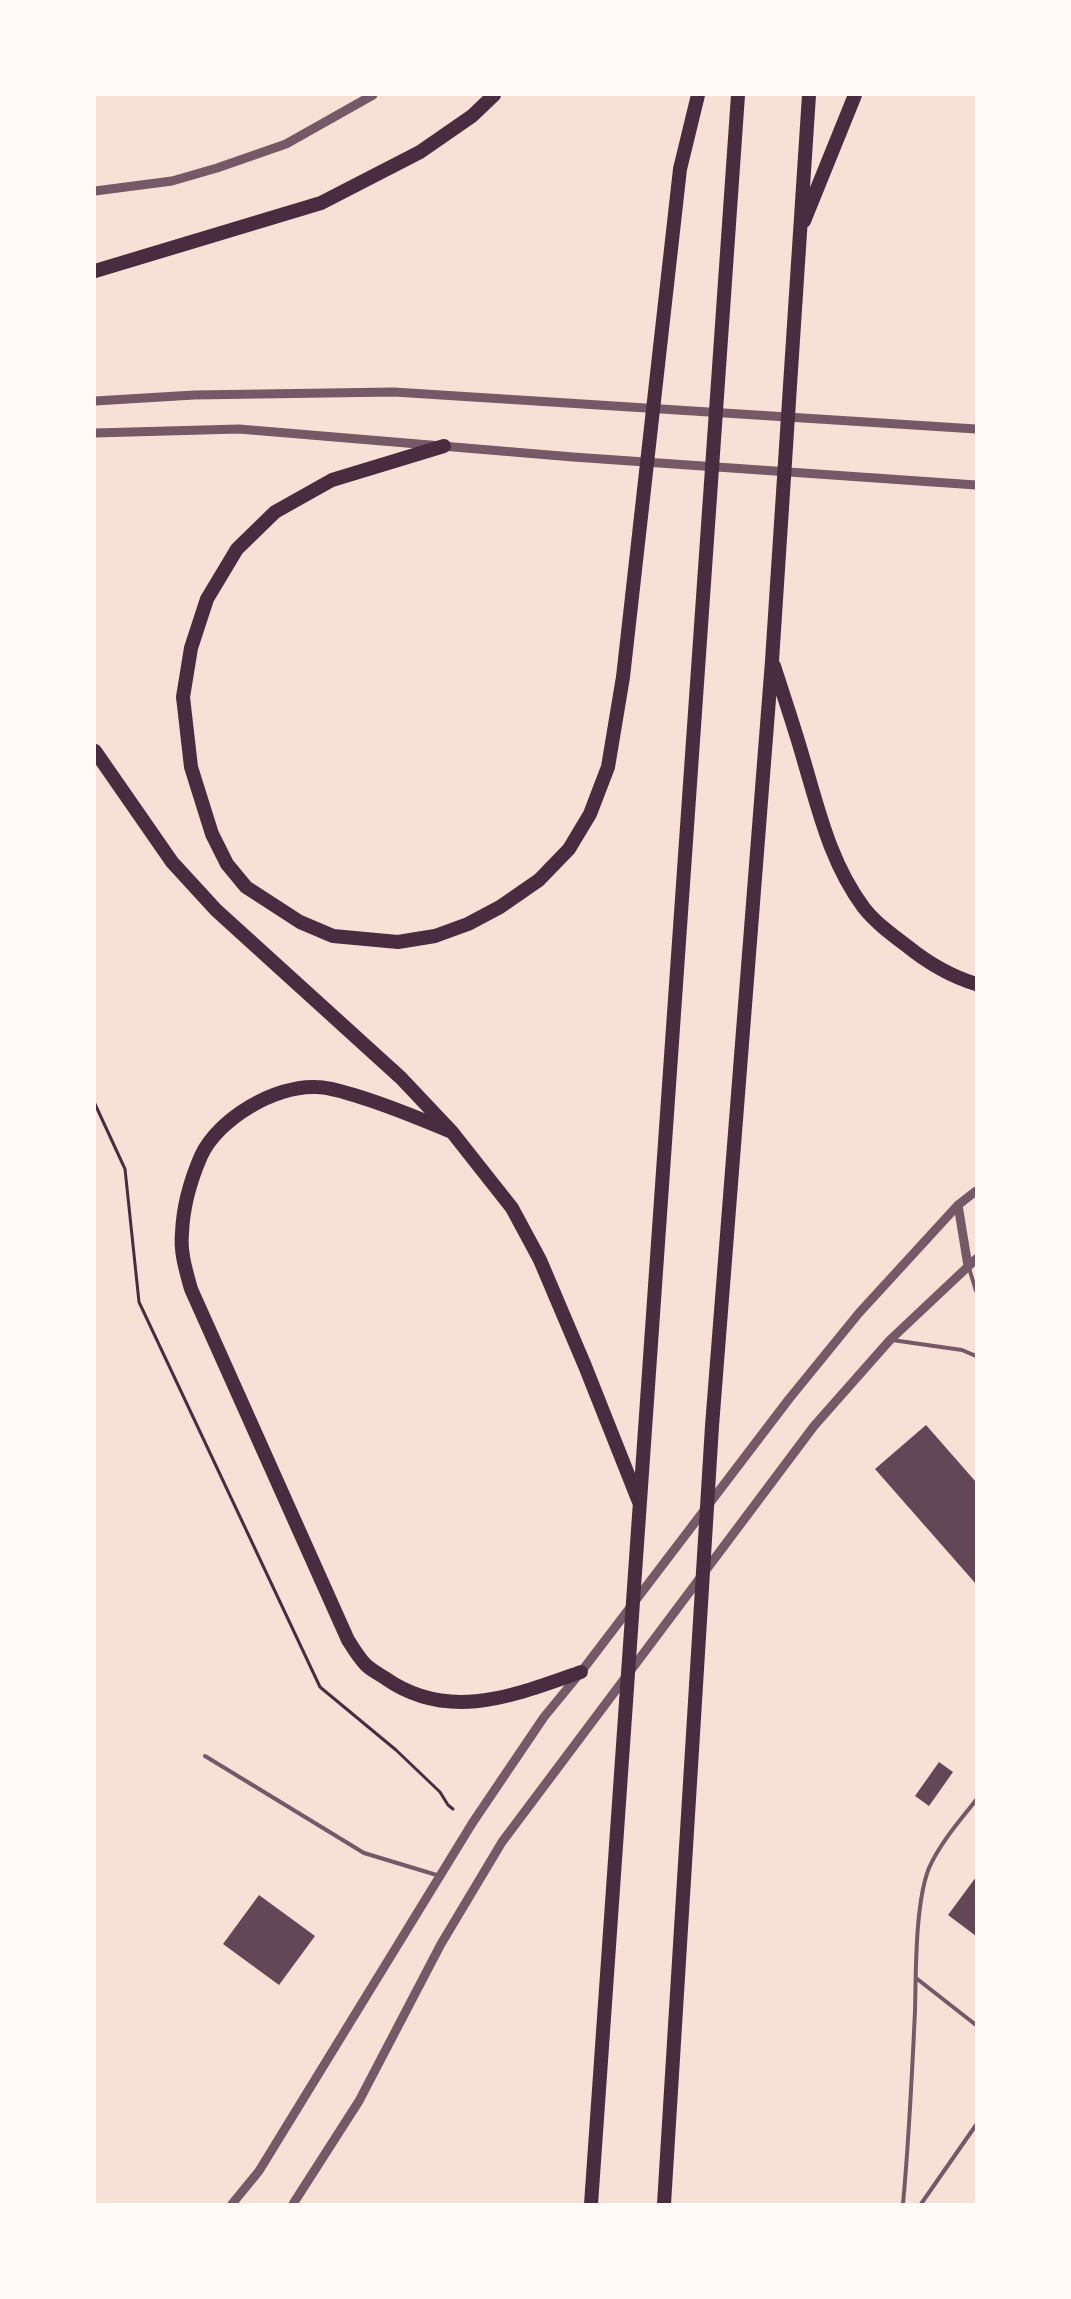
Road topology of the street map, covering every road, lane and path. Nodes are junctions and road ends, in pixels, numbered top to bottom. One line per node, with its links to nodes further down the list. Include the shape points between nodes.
1 (373, 95): 7 (street, via 286,144 172,181)
2 (494, 95): 9 (highway, via 472,116 420,152 321,203)
3 (698, 95): 13 (highway, via 680,169 623,678 608,767 590,814 570,849 539,880 468,924 435,936 398,942 333,936 300,922 246,888 227,864 216,842 191,767 183,697 191,648 207,599 232,558 275,512 332,480)
4 (738, 95): 27 (highway)
5 (809, 95): 8 (highway)
6 (855, 95): 8 (highway)
7 (95, 191)
8 (799, 233): 15 (highway)
9 (95, 271)
10 (95, 401): 11 (street, via 394,392)
11 (976, 429)
12 (95, 433): 13 (street, via 239,429)
13 (444, 446): 14 (street)
14 (976, 484)
15 (772, 661): 17 (highway, via 827,840 842,873 864,907 882,927 954,978); 39 (highway, via 712,1426)
16 (95, 751): 19 (highway, via 172,862 216,910 401,1078)
17 (976, 984)
18 (95, 1104): 31 (path, via 124,1168 139,1302 320,1687 396,1750 440,1792)
19 (452, 1132): 27 (highway, via 512,1208 540,1260 586,1366); 28 (highway, via 394,1107 342,1092 317,1087 272,1094 249,1106 220,1131 202,1155 184,1217 183,1258 191,1289 348,1640 366,1665 399,1688 421,1698 458,1703 510,1696)
20 (976, 1191): 21 (street)
21 (958, 1205): 23 (street); 28 (street, via 859,1312)
22 (976, 1259): 23 (street)
23 (968, 1266): 24 (lane); 25 (street)
24 (976, 1291)
25 (890, 1340): 26 (lane, via 962,1350); 37 (street, via 814,1426 502,1842 441,1944 359,2101)
26 (976, 1356)
27 (640, 1512): 38 (highway)
28 (581, 1672): 32 (street, via 544,1716 472,1822)
29 (205, 1756): 32 (lane, via 364,1853)
30 (976, 1800): 33 (lane, via 939,1848 928,1870 922,1900)
31 (448, 1805)
32 (440, 1876): 36 (street, via 259,2171)
33 (916, 1978): 34 (lane); 40 (lane, via 911,2113)
34 (976, 2026)
35 (976, 2125): 41 (lane)
36 (232, 2204)
37 (293, 2204)
38 (591, 2204)
39 (664, 2204)
40 (903, 2204)
41 (921, 2204)

